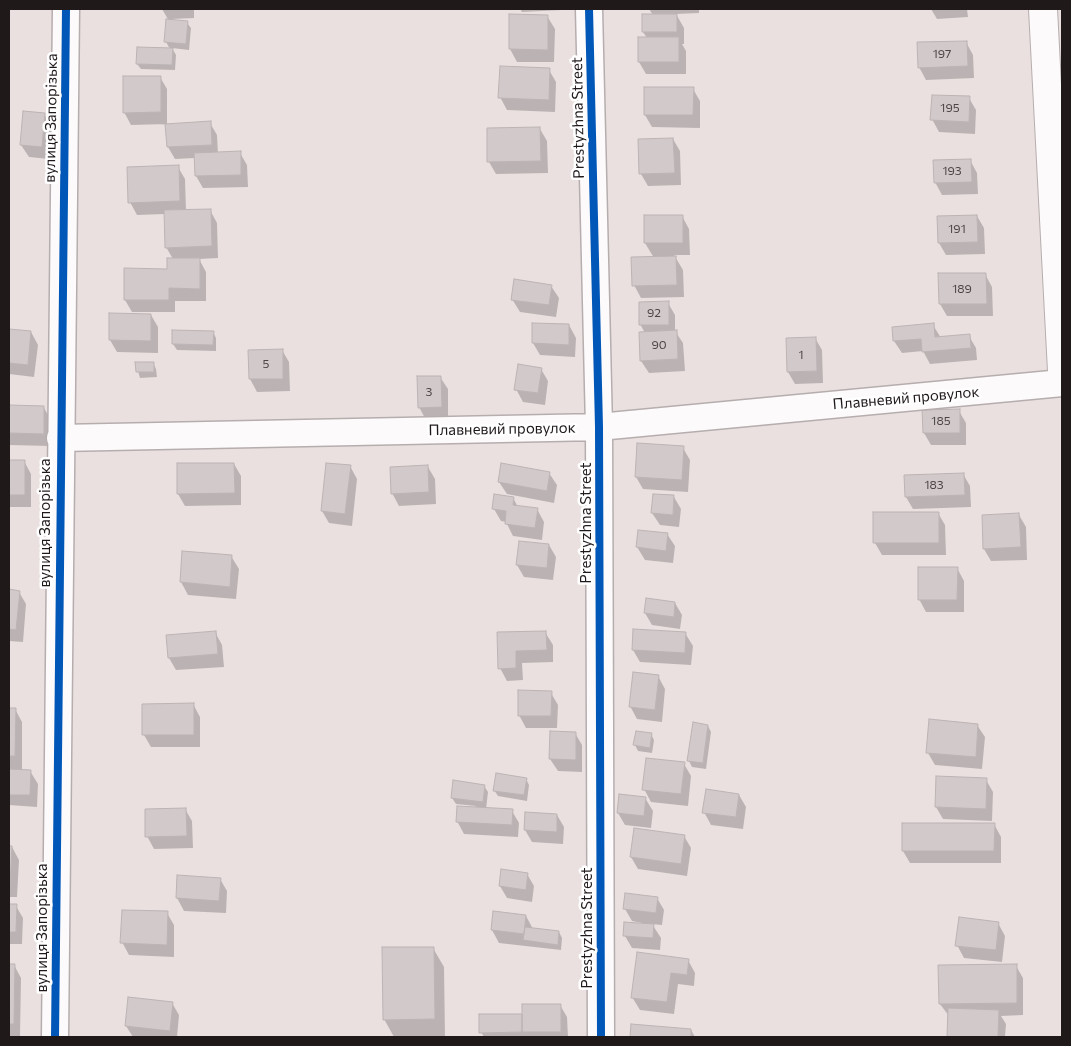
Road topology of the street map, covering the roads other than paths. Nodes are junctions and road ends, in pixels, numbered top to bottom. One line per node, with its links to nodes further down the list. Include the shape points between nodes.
1 (66, 9): 7 (street, вулиця Запорізька)
2 (589, 9): 6 (street, Prestyzhna Street)
3 (1043, 9): 4 (street)
4 (1062, 371)
5 (1062, 382): 6 (street, Плавневий провулок)
6 (599, 427): 7 (street, Плавневий провулок); 9 (street, Prestyzhna Street)
7 (60, 438): 8 (street, вулиця Запорізька)
8 (55, 1037)
9 (602, 1037)

